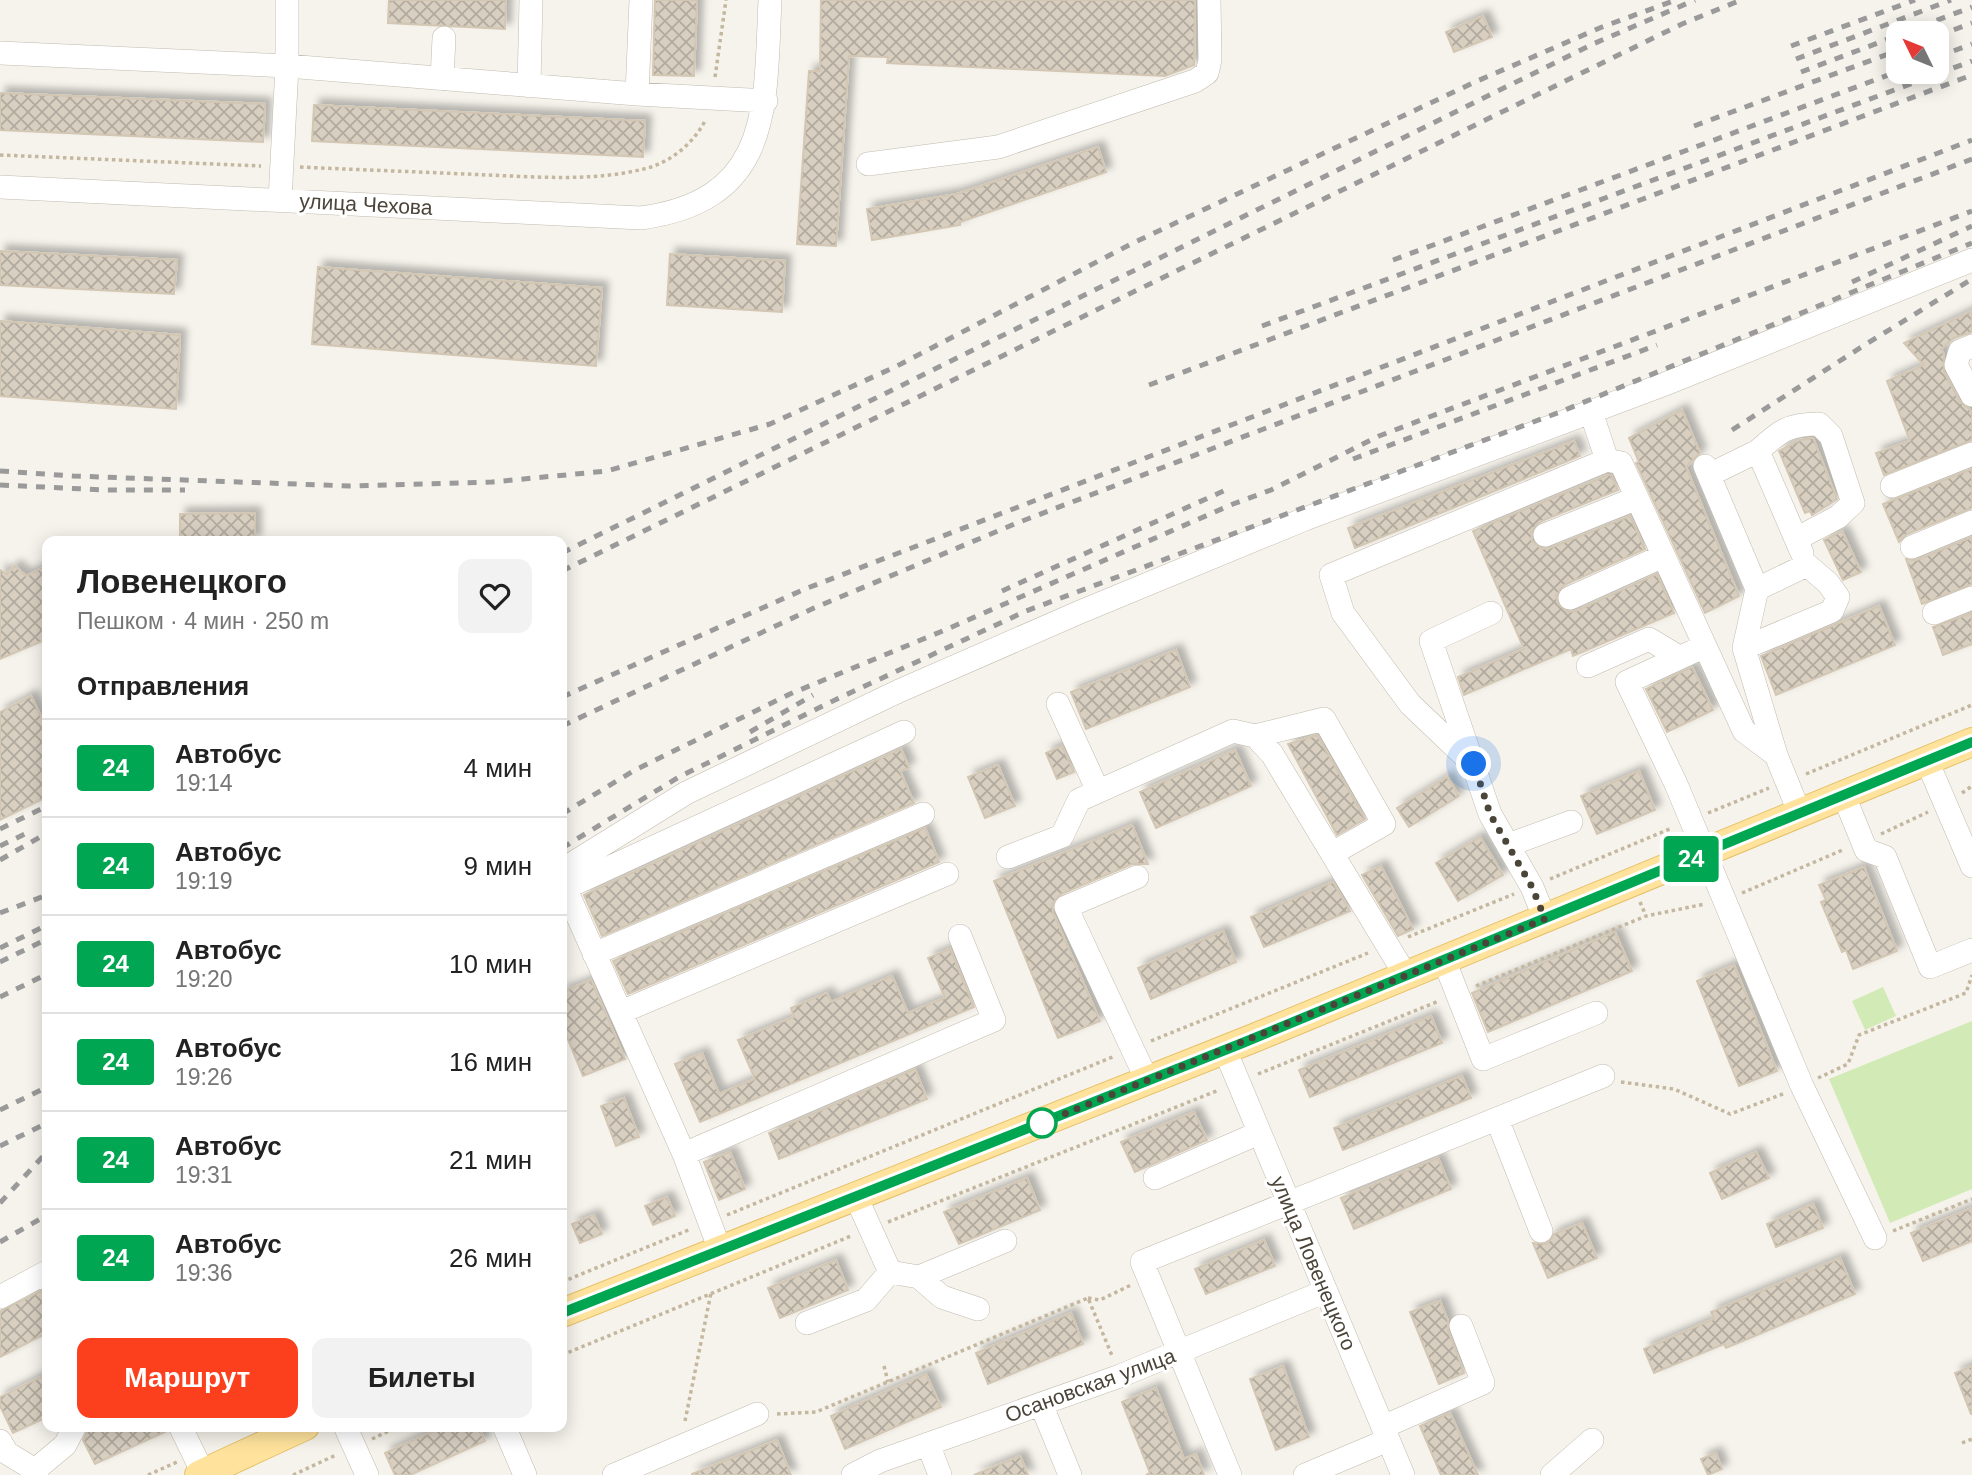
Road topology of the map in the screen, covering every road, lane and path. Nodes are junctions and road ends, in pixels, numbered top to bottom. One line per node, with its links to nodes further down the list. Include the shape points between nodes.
1 (287, 0): 9 (street)
2 (531, 0): 11 (street)
3 (641, 0): 12 (street)
4 (726, 0): 13 (path)
5 (770, 0): 14 (street, улица Чехова)
6 (1209, 0): 16 (street, via 1210,60 1206,74 1195,81 998,148)
7 (444, 38): 10 (street)
8 (0, 53): 9 (street)
9 (287, 66): 10 (street); 17 (street)
10 (442, 79): 11 (street)
11 (529, 86): 12 (street)
12 (636, 94): 13 (street)
13 (711, 98): 14 (street); 17 (path, via 701,129 682,149 652,166 624,173 539,177)
14 (766, 101): 19 (street, улица Чехова, via 744,162 724,185 699,203 671,214 641,218)
15 (0, 155): 17 (path)
16 (869, 164)
17 (281, 167): 19 (street)
18 (0, 187): 19 (street, улица Чехова)
19 (280, 200)
20 (1972, 260): 23 (street)
21 (1972, 345): 22 (street, via 1960,351 1956,365)
22 (1972, 395)
23 (1591, 412): 26 (street); 48 (street, via 1242,545 899,691)
24 (1758, 451): 31 (street); 31 (street, via 1781,431 1798,424 1819,424 1831,436 1853,503 1838,517); 35 (street, via 1707,470)
25 (1972, 454): 27 (street)
26 (1607, 460): 28 (street, via 1621,463); 52 (street, via 1331,576 1343,613 1403,694)
27 (1892, 486)
28 (1637, 498): 30 (street); 33 (street)
29 (1972, 522): 32 (street)
30 (1545, 535)
31 (1796, 539): 34 (street)
32 (1912, 547)
33 (1663, 556): 36 (street); 40 (street)
34 (1808, 565): 35 (street); 41 (street, via 1838,597 1832,611)
35 (1757, 589): 41 (street)
36 (1570, 598)
37 (1972, 598): 39 (street)
38 (1491, 613): 52 (street, via 1431,641)
39 (1934, 613)
40 (1704, 646): 42 (street); 50 (street, via 1744,731)
41 (1744, 648): 50 (street)
42 (1679, 657): 43 (street, via 1649,639); 61 (street, via 1627,682)
43 (1588, 666)
44 (1058, 704): 56 (street)
45 (1972, 705): 54 (path)
46 (904, 732): 53 (street)
47 (1255, 736): 56 (street, via 1233,732); 65 (street, via 1272,754); 65 (street, via 1324,719 1384,824)
48 (799, 739): 53 (street); 70 (street, via 686,793)
49 (1972, 742): 51 (main road)
50 (1776, 755): 54 (street)
51 (1927, 761): 57 (main road); 58 (street)
52 (1474, 764): 64 (street, via 1490,814)
53 (820, 771): 72 (street)
54 (1786, 782): 60 (street); 61 (path)
55 (1972, 786): 58 (path)
56 (1098, 791): 67 (street, via 1079,800 1062,836)
57 (1844, 796): 60 (main road); 63 (street)
58 (1945, 804): 63 (path); 68 (street)
59 (923, 814): 80 (street)
60 (1800, 814): 66 (main road)
61 (1691, 820): 66 (street); 73 (path)
62 (1571, 822): 64 (street)
63 (1862, 842): 75 (path); 79 (street, via 1866,850 1885,857 1930,967)
64 (1508, 845): 73 (street)
65 (1333, 853): 78 (street)
66 (1705, 854): 75 (street); 76 (main road)
67 (1007, 857)
68 (1972, 866)
69 (947, 874): 84 (street)
70 (567, 877)
71 (1137, 877): 86 (street, via 1066,907)
72 (567, 878)
73 (1532, 887): 76 (street); 78 (path)
74 (567, 890): 80 (street)
75 (1723, 901): 83 (path, via 1646,916); 101 (street, via 1802,1086)
76 (1545, 919): 81 (main road)
77 (960, 936): 93 (street, via 994,1020)
78 (1388, 945): 82 (street); 86 (path)
79 (1972, 950)
80 (594, 954): 84 (street)
81 (1444, 960): 82 (main road); 83 (street)
82 (1406, 976): 87 (main road)
83 (1457, 993): 85 (street, via 1483,1059); 90 (path)
84 (621, 1012): 93 (street)
85 (1596, 1013)
86 (1132, 1049): 89 (street); 98 (path)
87 (1225, 1050): 89 (main road); 90 (street, улица Ловенецкого)
88 (1603, 1076): 91 (street)
89 (1147, 1080): 95 (main road)
90 (1238, 1082): 92 (street, улица Ловенецкого); 99 (path)
91 (1497, 1119): 97 (street); 100 (street)
92 (1259, 1133): 94 (street); 97 (street, улица Ловенецкого)
93 (684, 1154): 98 (street)
94 (1155, 1178)
95 (856, 1197): 99 (street); 103 (main road)
96 (1972, 1199): 101 (path)
97 (1289, 1203): 108 (street, улица Ловенецкого); 115 (street, via 1142,1262)
98 (711, 1221): 103 (street); 107 (path)
99 (870, 1229): 104 (street); 109 (path)
100 (1541, 1231)
101 (1875, 1238)
102 (1005, 1241): 106 (street)
103 (720, 1250): 112 (main road)
104 (890, 1272): 106 (street); 113 (street, via 866,1300)
105 (42, 1274): 110 (street)
106 (919, 1277): 111 (street, via 942,1297)
107 (567, 1280)
108 (1326, 1291): 115 (street, Осановская улица); 127 (street, улица Ловенецкого)
109 (711, 1293): 116 (path); 132 (path)
110 (0, 1297)
111 (978, 1309)
112 (567, 1311)
113 (807, 1323)
114 (1461, 1326): 127 (street, via 1483,1383)
115 (1179, 1351): 118 (street, Осановская улица); 142 (street)
116 (567, 1353)
117 (884, 1366): 119 (path)
118 (1120, 1376): 119 (path, via 1088,1298); 120 (street, Осановская улица)
119 (888, 1382): 121 (path, via 816,1412)
120 (1041, 1404): 131 (street, Осановская улица); 141 (street)
121 (757, 1414): 132 (street)
122 (72, 1432): 134 (street, via 65,1445)
123 (183, 1432): 135 (street)
124 (292, 1432): 135 (main road)
125 (348, 1432): 136 (street)
126 (507, 1432): 137 (street)
127 (1385, 1434): 143 (street); 144 (street, улица Ловенецкого)
128 (1972, 1439): 130 (path)
129 (1592, 1440): 145 (street)
130 (1962, 1443)
131 (928, 1444): 139 (street, Осановская улица); 140 (street)
132 (680, 1447): 138 (street)
133 (2, 1450): 134 (street)
134 (36, 1472)
135 (202, 1474)
136 (367, 1475)
137 (525, 1475)
138 (614, 1475)
139 (853, 1475)
140 (940, 1475)
141 (1070, 1475)
142 (1230, 1475)
143 (1305, 1475)
144 (1403, 1475)
145 (1552, 1475)

